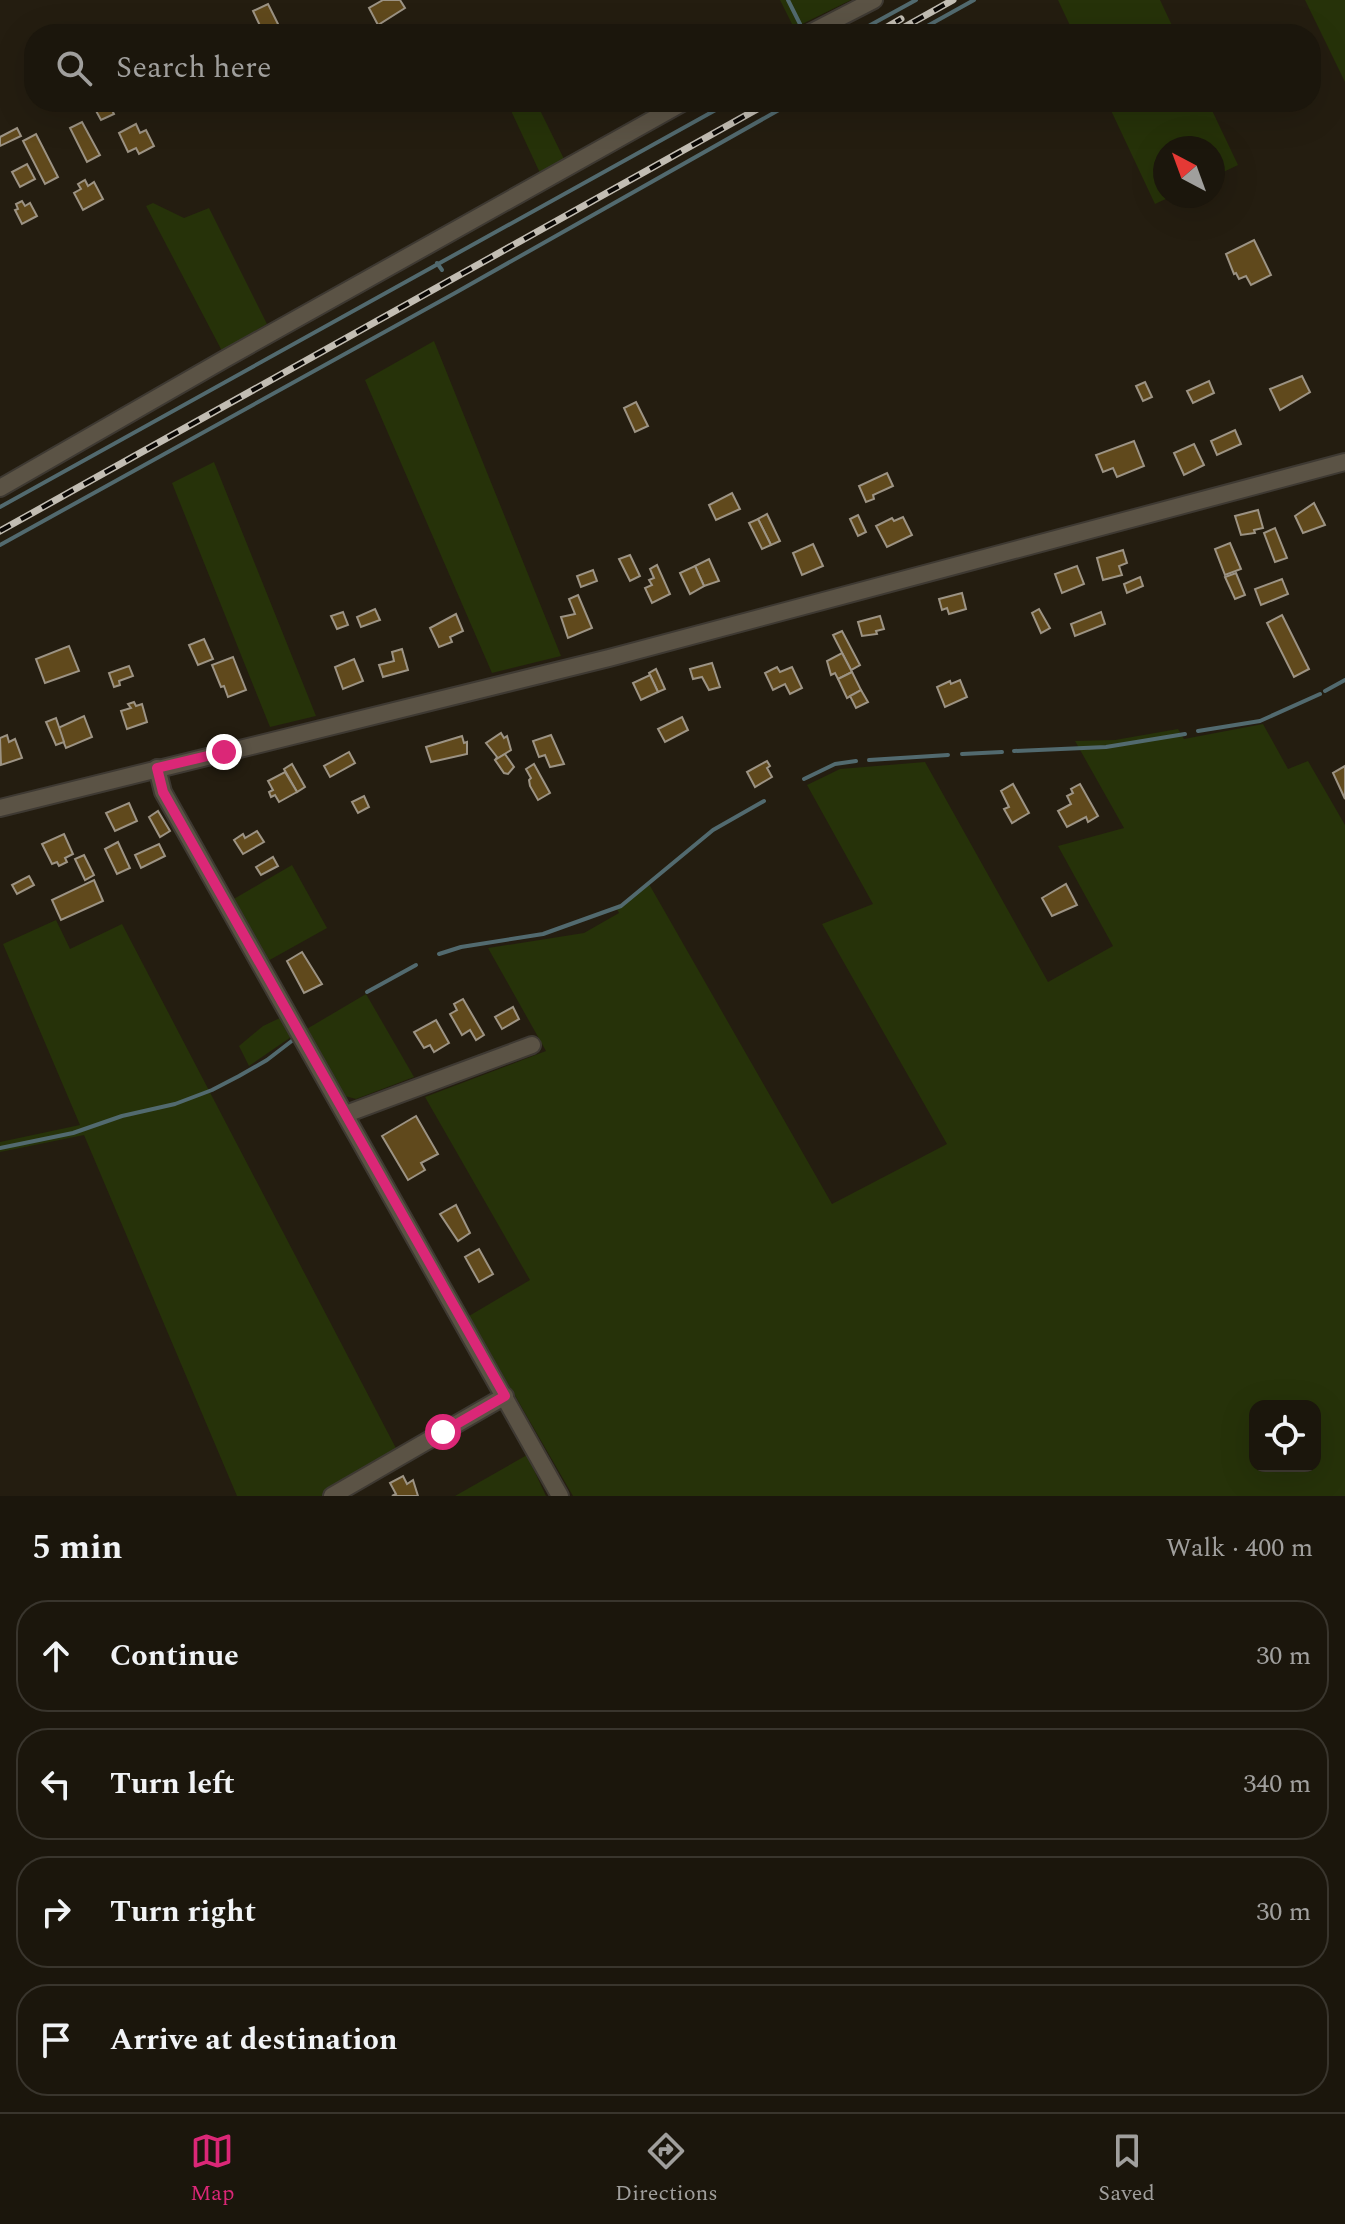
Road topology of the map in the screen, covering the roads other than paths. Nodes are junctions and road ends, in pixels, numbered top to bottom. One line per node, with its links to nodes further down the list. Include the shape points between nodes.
1 (874, 0): 2 (street)
2 (827, 24)
3 (666, 112): 5 (street)
4 (1345, 462): 6 (street, via 609,658)
5 (0, 488)
6 (157, 768): 7 (street); 9 (street, via 163,792)
7 (0, 808)
8 (532, 1045): 9 (street)
9 (346, 1114): 10 (street)
10 (505, 1396): 11 (street); 12 (street)
11 (332, 1496)
12 (560, 1496)

